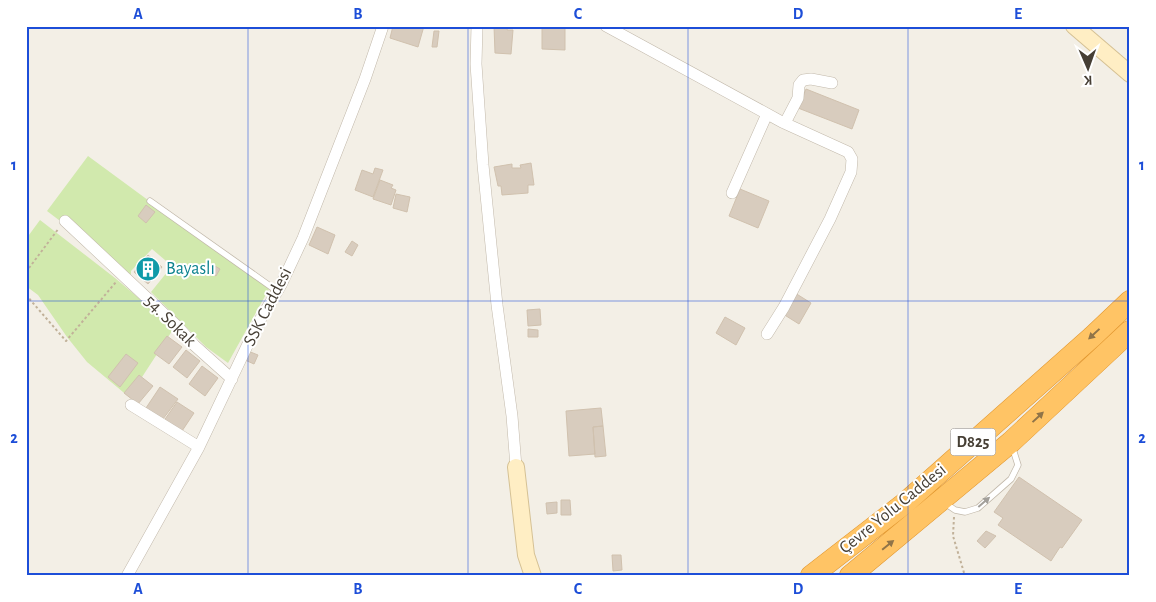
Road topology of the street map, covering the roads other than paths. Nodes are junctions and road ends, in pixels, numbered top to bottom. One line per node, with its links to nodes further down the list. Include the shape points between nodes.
1 (383, 26): 12 (street, SSK Caddesi, via 312,216)
2 (477, 26): 20 (street, via 482,165)
3 (1074, 26): 5 (street)
4 (609, 27): 7 (street)
5 (1130, 74)
6 (832, 83): 8 (street, via 811,78 803,80)
7 (767, 114): 8 (street); 9 (street)
8 (785, 123): 15 (street, via 848,152 852,159 851,172 830,219)
9 (732, 193)
10 (150, 201): 12 (lane)
11 (65, 220): 16 (street, 54. Sokak)
12 (277, 291): 16 (street, SSK Caddesi)
13 (1130, 301): 24 (highway, Çevre Yolu Caddesi / D825, one-way to 24, via 905,502)
14 (1130, 331): 18 (highway, Çevre Yolu Caddesi / D825, one-way to 14)
15 (767, 334)
16 (232, 379): 19 (street, SSK Caddesi)
17 (131, 405): 19 (street)
18 (1011, 442): 21 (highway, Çevre Yolu Caddesi / D825); 21 (lane, one-way to 18, via 965,512 978,508 1012,478 1018,464)
19 (199, 447): 23 (street, SSK Caddesi)
20 (516, 467): 22 (street)
21 (948, 505): 25 (highway, Çevre Yolu Caddesi / D825, one-way to 21)
22 (530, 573)
23 (127, 576)
24 (811, 576)
25 (850, 576)

